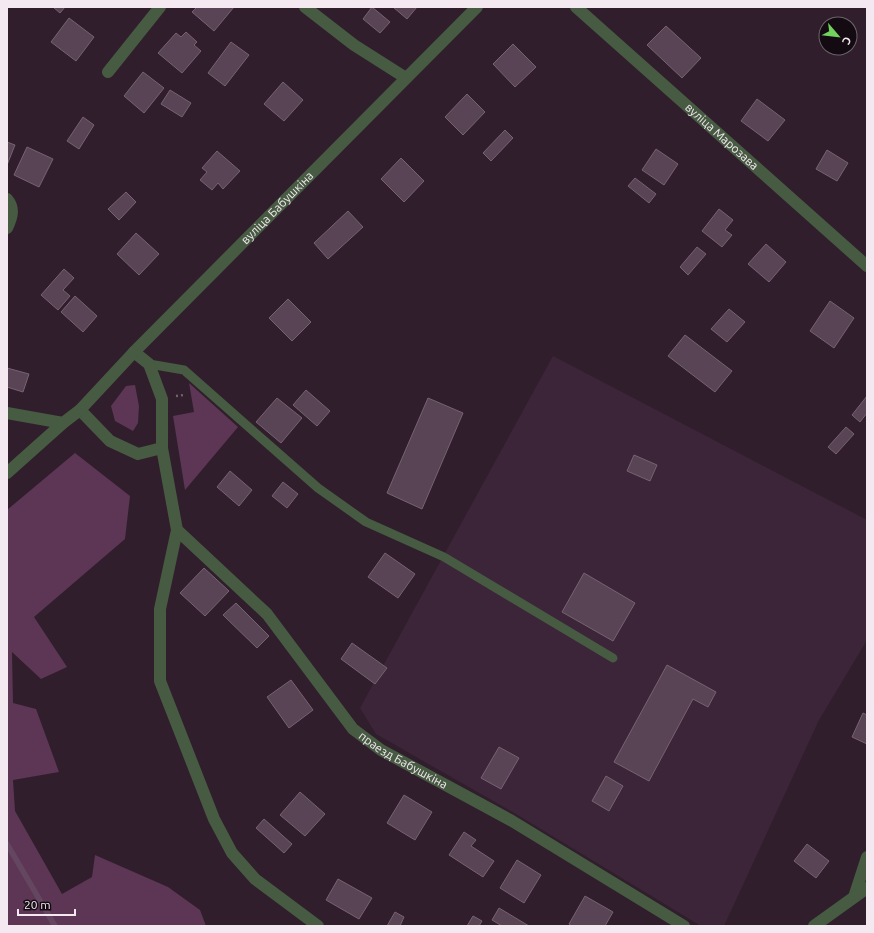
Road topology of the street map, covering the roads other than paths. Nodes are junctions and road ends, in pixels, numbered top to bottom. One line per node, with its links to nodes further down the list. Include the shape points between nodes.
1 (160, 7): 5 (street)
2 (305, 7): 6 (street, via 354,45)
3 (477, 7): 6 (street, вуліца Бабушкіна)
4 (576, 7): 9 (street, вуліца Марозава)
5 (108, 72)
6 (406, 78): 10 (street, вуліца Бабушкіна)
7 (7, 199): 8 (street, via 11,204 12,218)
8 (7, 228)
9 (867, 266)
10 (134, 352): 11 (street); 12 (street, вуліца Бабушкіна)
11 (149, 364): 15 (street, via 162,399); 18 (lane, via 184,370 318,488 366,522 444,557)
12 (80, 410): 14 (street, вуліца Бабушкіна); 15 (street, via 110,441 138,454)
13 (7, 413): 14 (street)
14 (63, 423): 16 (street, вуліца Бабушкіна)
15 (162, 448): 17 (street)
16 (7, 473)
17 (177, 530): 22 (street, via 160,609 160,681 214,819 232,853 255,879); 23 (street, праезд Бабушкіна, via 267,614 353,730 381,750 512,821)
18 (613, 658)
19 (867, 857): 21 (street)
20 (867, 888): 21 (street)
21 (854, 897): 24 (street)
22 (318, 926)
23 (684, 926)
24 (814, 926)

